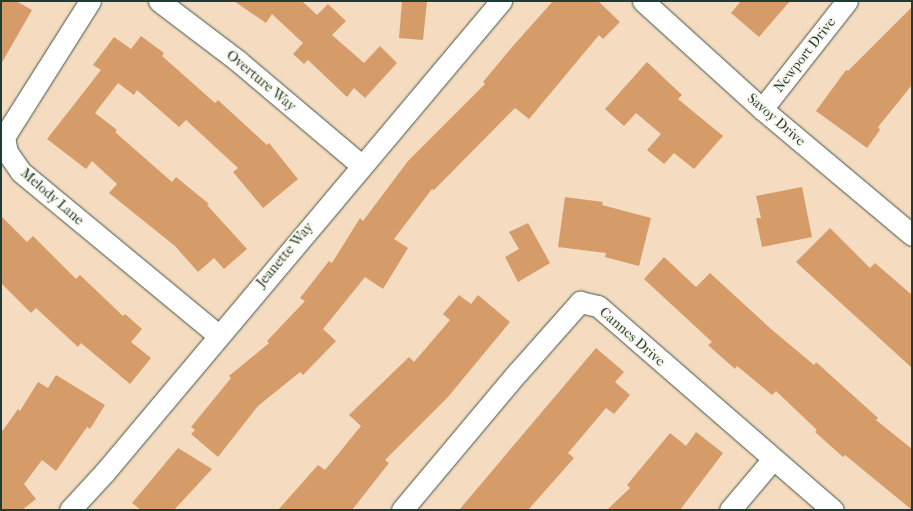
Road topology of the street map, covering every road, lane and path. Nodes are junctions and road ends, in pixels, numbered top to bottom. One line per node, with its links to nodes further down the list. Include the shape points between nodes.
1 (90, 1): 9 (street, Melody Lane, via 4,137 7,152 21,172)
2 (159, 1): 7 (street, Overture Way, via 238,61)
3 (500, 1): 7 (street, Jeanette Way)
4 (643, 1): 6 (street, Savoy Drive)
5 (847, 1): 6 (street, Newport Drive)
6 (762, 109): 8 (street, Savoy Drive)
7 (360, 165): 9 (street, Jeanette Way)
8 (912, 235)
9 (218, 335): 11 (street, Jeanette Way, via 104,473)
10 (773, 459): 12 (street, Cannes Drive, via 598,306 580,302); 13 (street); 14 (street, Cannes Drive)
11 (70, 510)
12 (402, 510)
13 (730, 510)
14 (833, 510)

